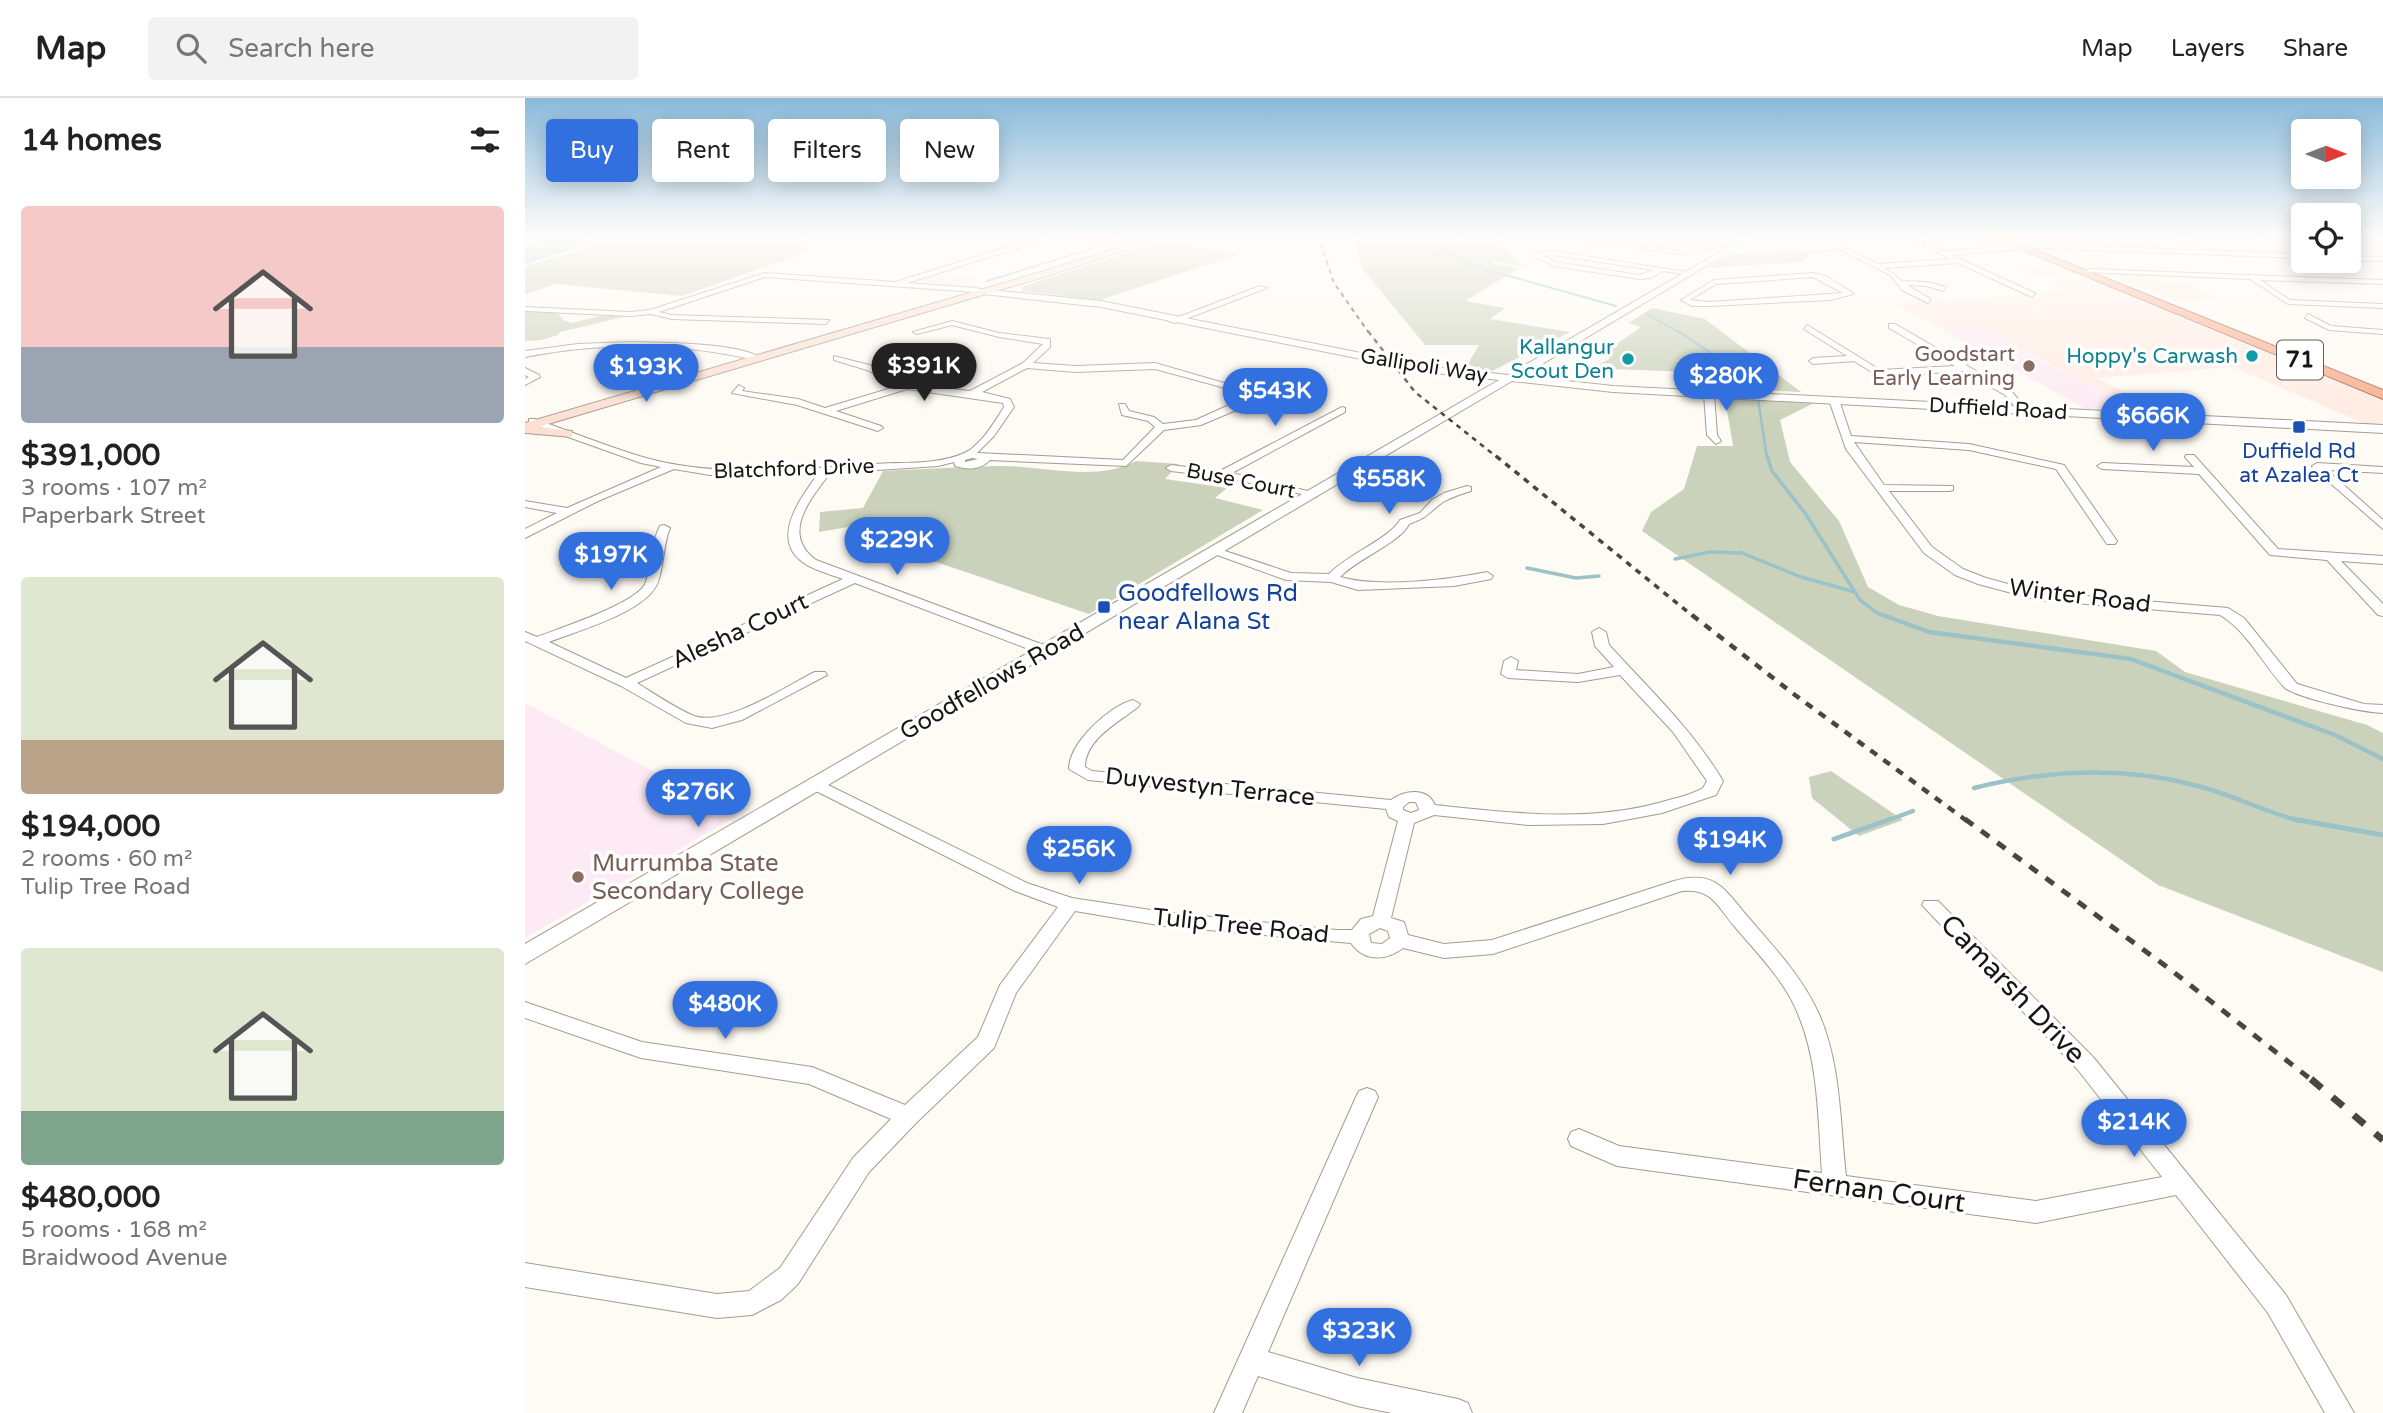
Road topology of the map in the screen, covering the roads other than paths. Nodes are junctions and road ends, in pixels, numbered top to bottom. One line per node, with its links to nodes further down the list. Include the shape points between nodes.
1 (699, 296): 17 (street)
2 (961, 296): 23 (main road)
3 (962, 296): 29 (main road)
4 (1026, 296): 19 (street, Gallipoli Way, via 1090,302)
5 (1240, 296): 19 (street)
6 (1650, 296): 38 (street, Goodfellows Road)
7 (1691, 296): 13 (street, via 1685,301 1710,304)
8 (1838, 296): 13 (street)
9 (1922, 296): 14 (street)
10 (2144, 296): 45 (highway, 71)
11 (2151, 296): 42 (highway, 71)
12 (2280, 296): 15 (street, via 2288,302)
13 (1810, 298)
14 (1929, 301)
15 (2383, 306)
16 (525, 309): 17 (street)
17 (651, 312): 20 (street, via 672,317)
18 (2308, 316): 24 (street, via 2329,328)
19 (1175, 320): 38 (street, Gallipoli Way, via 1429,373)
20 (826, 322): 23 (main road)
21 (1892, 326): 35 (street)
22 (1807, 327): 32 (street)
23 (837, 331): 29 (main road)
24 (2367, 331): 26 (street); 27 (street)
25 (917, 332): 34 (street, via 952,323 1047,341)
26 (2383, 332)
27 (2383, 342)
28 (525, 354): 29 (street, via 606,343 725,349)
29 (755, 357): 47 (main road); 52 (main road)
30 (930, 357): 36 (street)
31 (837, 358): 36 (street)
32 (1854, 358): 33 (street); 35 (street, via 1884,373)
33 (1814, 361)
34 (1026, 365): 43 (street); 53 (street, via 1076,369 1155,366 1257,394 1198,423)
35 (1965, 368): 50 (street, via 2008,393)
36 (873, 369): 40 (street)
37 (525, 371): 39 (street, via 540,377)
38 (1503, 381): 44 (street, Duffield Road); 72 (street, Goodfellows Road)
39 (525, 382)
40 (906, 386): 43 (street); 51 (street)
41 (739, 388): 51 (street, via 737,393 798,402)
42 (2383, 389)
43 (972, 394): 60 (street, via 1000,397 1009,404)
44 (1709, 394): 46 (street, Duffield Road); 59 (street)
45 (2383, 395)
46 (1833, 400): 50 (street, Duffield Road); 58 (street, Winter Road)
47 (605, 403): 52 (main road); 54 (main road)
48 (1122, 406): 53 (street, via 1125,413 1151,419)
49 (1342, 410): 68 (street)
50 (2023, 410): 56 (street, Duffield Road)
51 (820, 411): 55 (street)
52 (529, 425): 54 (street, Blatchford Drive); 57 (main road)
53 (1161, 427): 60 (street, via 1126,463)
54 (552, 428): 57 (street, Blatchford Drive)
55 (878, 428)
56 (2383, 429)
57 (567, 434): 63 (street, Blatchford Drive)
58 (1846, 439): 69 (street, Winter Road); 78 (street, via 1969,447 2060,467)
59 (1716, 441)
60 (982, 456): 65 (street, Blatchford Drive)
61 (2190, 457): 67 (street)
62 (2102, 466): 67 (street, via 2116,463)
63 (670, 467): 65 (street, Blatchford Drive, via 750,473); 74 (street)
64 (1171, 468): 68 (street, Buse Court)
65 (827, 470): 84 (street, via 805,499 793,529 796,548 812,564)
66 (2383, 470): 75 (street, via 2317,466)
67 (2202, 471): 80 (street, via 2274,552)
68 (1222, 474): 72 (street, Buse Court)
69 (1880, 488): 70 (street); 94 (street, Winter Road, via 1928,550 1959,572 2038,596 2223,611 2239,621 2292,687)
70 (1949, 488)
71 (1467, 489): 83 (street, via 1448,495 1424,515 1404,522 1400,531 1347,562)
72 (1312, 495): 79 (street, Goodfellows Road)
73 (525, 504): 74 (street)
74 (568, 512): 77 (street)
75 (2383, 526)
76 (664, 528): 87 (street, via 646,592 627,604)
77 (525, 534)
78 (2111, 541)
79 (1215, 552): 83 (street, via 1290,577); 88 (street, Goodfellows Road)
80 (2330, 556): 81 (street); 85 (street)
81 (2383, 560)
82 (1487, 576): 83 (street, via 1369,586)
83 (1332, 578)
84 (854, 579): 88 (street); 92 (street, Alesha Court)
85 (2383, 612)
86 (1599, 632): 89 (street, via 1602,646)
87 (531, 639): 92 (street)
88 (1044, 650): 95 (street, Goodfellows Road)
89 (1623, 670): 90 (street, via 1578,678); 97 (street, via 1709,770 1715,781 1710,791 1627,816 1583,820 1544,821)
90 (1508, 674)
91 (820, 675): 92 (street, via 737,717 712,723 691,720)
92 (626, 683)
93 (1133, 704): 96 (street, Duyvestyn Terrace, via 1080,749 1077,769 1088,775)
94 (2382, 710)
95 (816, 785): 99 (street, Tulip Tree Road, via 1021,887); 104 (street, Goodfellows Road)
96 (1394, 805): 97 (street, via 1414,796 1424,800); 98 (street, via 1395,813)
97 (1428, 809): 98 (street, via 1420,817)
98 (1407, 818): 101 (street)
99 (1070, 904): 102 (street, Tulip Tree Road, via 1164,919); 107 (street, via 1007,990 986,1042)
100 (1931, 905): 109 (street, Camarsh Drive, via 2086,1064)
101 (1381, 921): 102 (street, via 1363,927); 103 (street, via 1397,927)
102 (1358, 936): 103 (street, via 1361,946 1379,952 1392,949)
103 (1400, 940): 110 (street, via 1444,950 1493,947 1680,884 1698,883 1714,890 1799,995 1811,1019 1819,1047)
104 (525, 955)
105 (525, 1010): 107 (street, via 641,1050 812,1076)
106 (1367, 1097): 112 (street)
107 (908, 1116): 111 (street, via 852,1175 789,1276 752,1303 717,1306)
108 (1579, 1139): 110 (street, Fernan Court, via 1617,1156)
109 (2182, 1184): 110 (street, Fernan Court, via 2036,1212); 115 (street, Camarsh Drive, via 2277,1304)
110 (1835, 1185)
111 (525, 1275)
112 (1252, 1362): 113 (street); 114 (street, via 1357,1392)
113 (1228, 1413)
114 (1458, 1413)
115 (2340, 1413)

